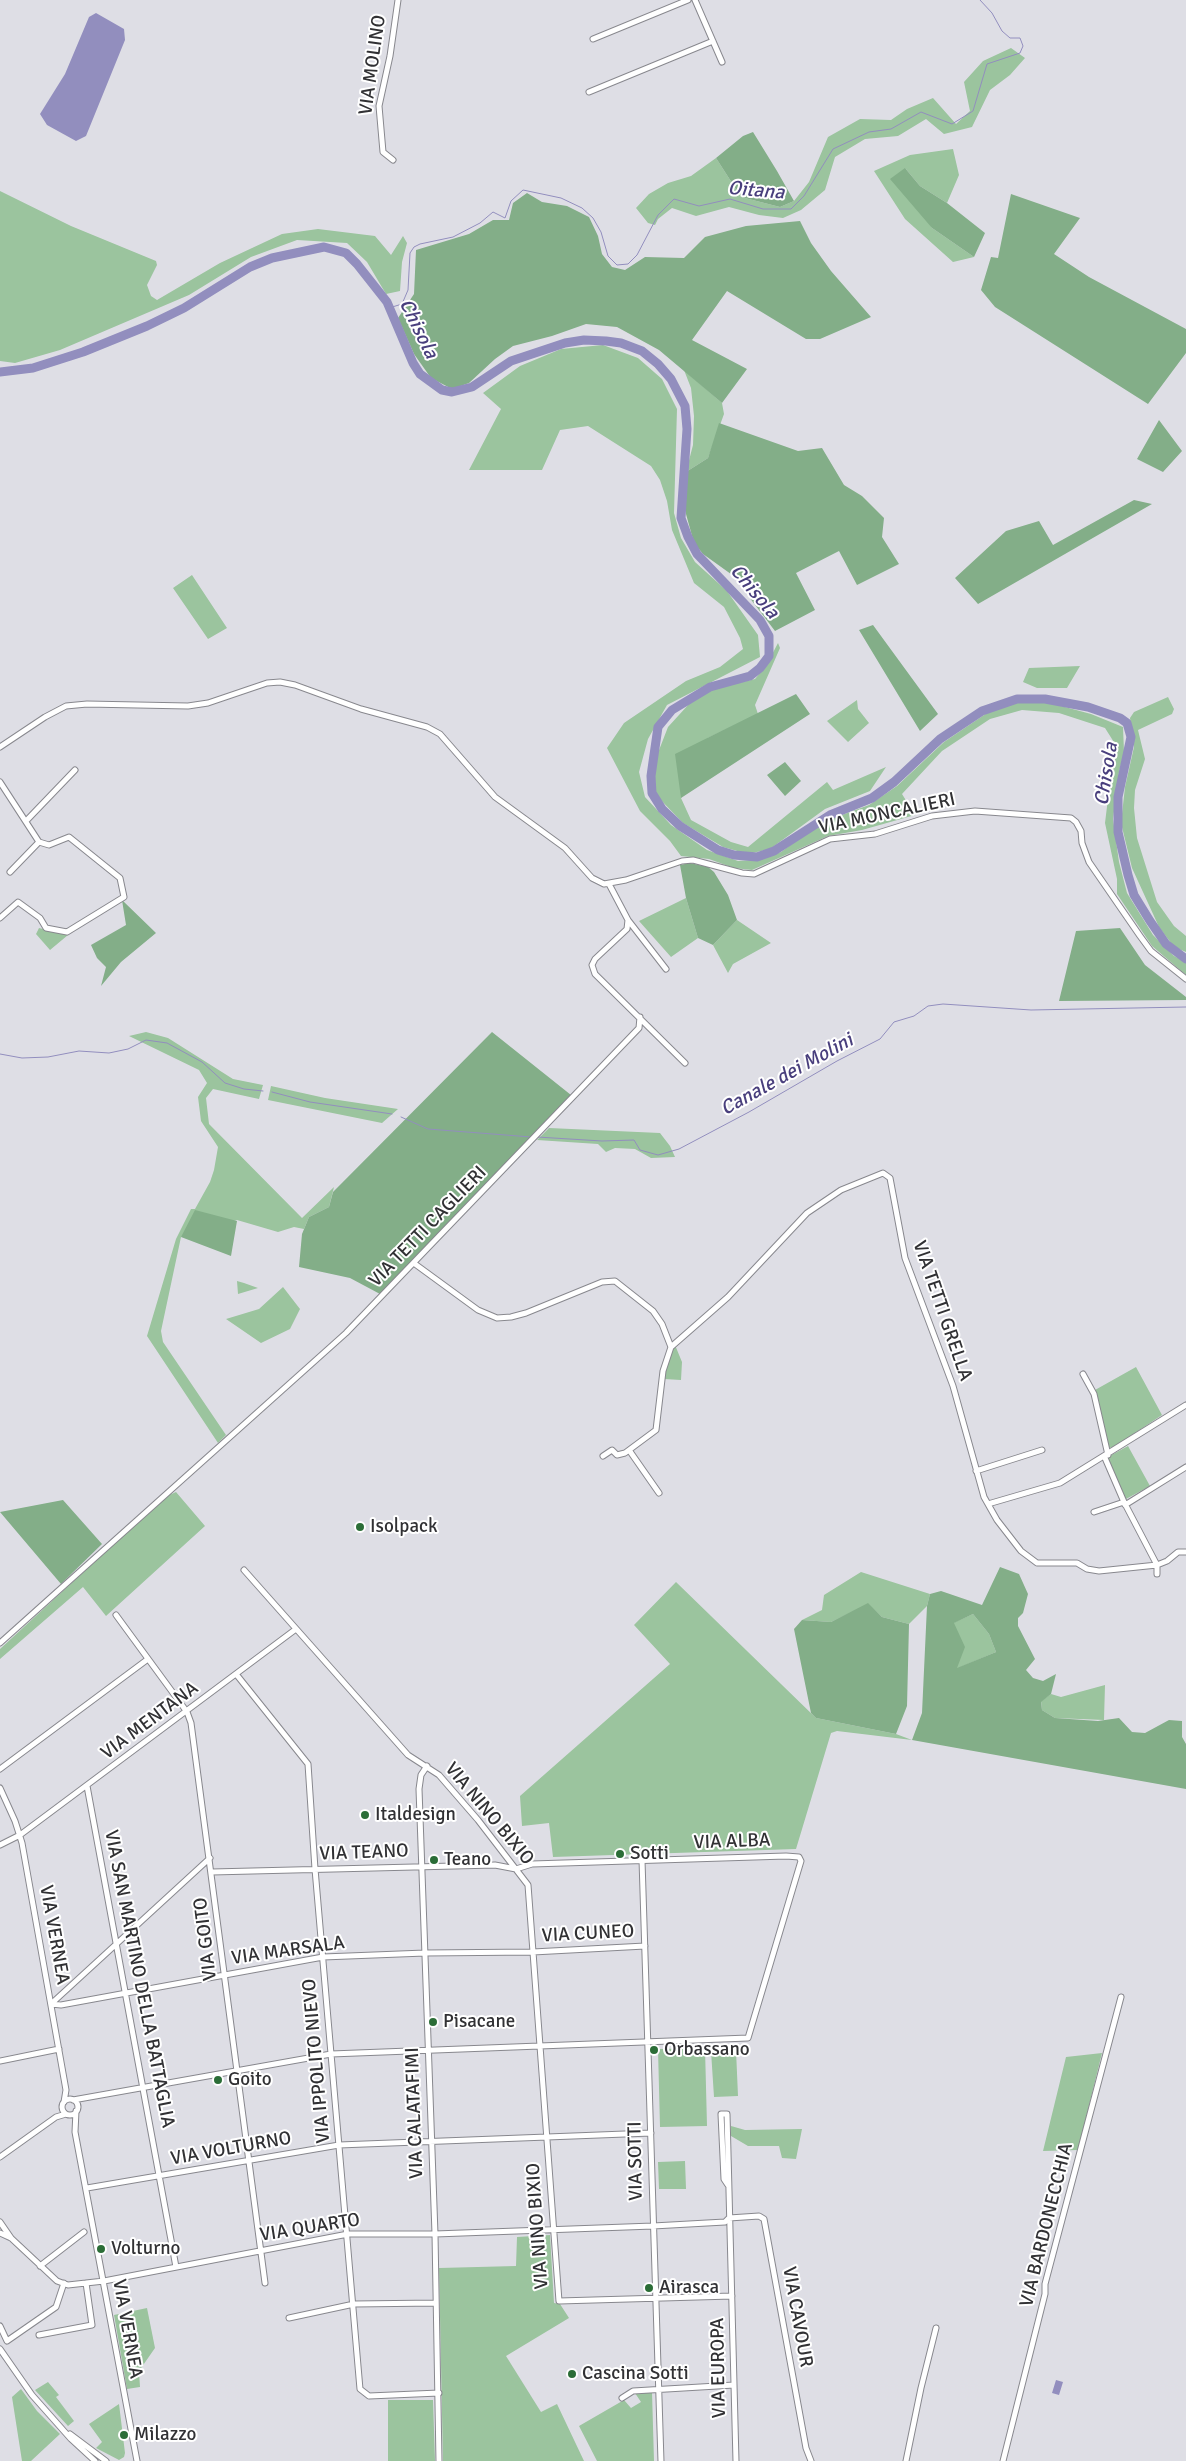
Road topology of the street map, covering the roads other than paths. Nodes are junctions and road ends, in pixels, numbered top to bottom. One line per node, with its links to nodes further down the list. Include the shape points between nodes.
1 (398, 0): 8 (street, VIA MOLINO, via 379,106 383,152)
2 (688, 0): 4 (street)
3 (695, 0): 5 (street)
4 (593, 39)
5 (713, 41): 6 (street); 7 (street)
6 (722, 62)
7 (590, 92)
8 (393, 160)
9 (0, 747): 15 (street, via 66,706 208,704 267,683 280,682 427,727 440,734 495,797 565,848 592,878)
10 (75, 770): 12 (street)
11 (0, 782): 12 (street)
12 (27, 820): 13 (street)
13 (39, 842): 14 (street); 16 (street, via 49,845 69,837 120,878 124,897 67,932 46,928 40,918 18,902)
14 (10, 872)
15 (609, 884): 17 (street); 19 (street, VIA MONCALIERI, via 688,861 754,874 830,839 874,834 932,816 975,811 1071,818 1082,831 1082,843 1089,862 1140,936 1151,951)
16 (0, 918)
17 (628, 920): 18 (street); 20 (street, via 626,929 592,965 594,974)
18 (666, 969)
19 (1186, 979)
20 (640, 1017): 21 (street); 22 (street, VIA TETTI CAGLIERI, via 639,1028)
21 (685, 1063)
22 (415, 1264): 23 (street, via 478,1310 497,1318 511,1318 602,1282 614,1281 653,1311); 42 (street, VIA TETTI CAGLIERI, via 346,1333)
23 (671, 1347): 26 (street, via 663,1371 656,1430); 31 (street, VIA TETTI GRELLA, via 728,1297 806,1213 841,1190 886,1174 890,1178 905,1258 953,1386)
24 (1083, 1374): 29 (street, via 1094,1394)
25 (1186, 1405): 29 (street)
26 (629, 1450): 28 (street, via 617,1455 612,1450); 32 (street)
27 (1042, 1450): 31 (street)
28 (603, 1456)
29 (1106, 1456): 33 (street); 34 (street, via 1060,1484)
30 (1186, 1467): 33 (street)
31 (976, 1471): 34 (street, VIA TETTI GRELLA)
32 (659, 1493)
33 (1125, 1503): 35 (street); 37 (street)
34 (988, 1504): 37 (street, VIA TETTI GRELLA, via 1021,1551 1037,1563 1077,1564 1099,1571)
35 (1094, 1512)
36 (1186, 1552): 37 (street, VIA TETTI GRELLA, via 1178,1552)
37 (1157, 1565): 39 (street)
38 (244, 1570): 41 (street, VIA NINO BIXIO)
39 (1158, 1574)
40 (116, 1615): 43 (street, VIA GOITO)
41 (296, 1628): 44 (street, VIA MENTANA); 46 (street, VIA NINO BIXIO, via 408,1755)
42 (0, 1643)
43 (148, 1659): 45 (street, VIA GOITO); 47 (street)
44 (236, 1674): 45 (street, VIA MENTANA); 56 (street, VIA IPPOLITO NIEVO, via 308,1764)
45 (187, 1712): 48 (street, VIA MENTANA); 52 (street, VIA GOITO)
46 (427, 1766): 54 (street, VIA CALATAFIMI, via 420,1780); 55 (street, VIA NINO BIXIO, via 439,1775 478,1820)
47 (0, 1769)
48 (87, 1786): 50 (street, VIA MENTANA); 58 (street, VIA SAN MARTINO DELLA BATTAGLIA)
49 (0, 1788): 50 (street, VIA VERNEA)
50 (20, 1835): 51 (street, VIA MENTANA); 67 (street, VIA VERNEA)
51 (0, 1845)
52 (210, 1858): 57 (street, VIA GOITO); 58 (street)
53 (642, 1860): 55 (street, VIA ALBA, via 532,1864); 59 (street, VIA SOTTI); 69 (street, VIA ALBA, via 799,1857 801,1861 748,2038)
54 (423, 1866): 55 (street, VIA TEANO, via 495,1865); 56 (street, VIA TEANO); 61 (street, VIA CALATAFIMI)
55 (516, 1869): 60 (street, VIA NINO BIXIO, via 528,1885)
56 (315, 1870): 57 (street, VIA TEANO); 62 (street, VIA IPPOLITO NIEVO)
57 (212, 1872): 63 (street, VIA GOITO)
58 (118, 1945): 64 (street); 65 (street, VIA SAN MARTINO DELLA BATTAGLIA)
59 (645, 1946): 60 (street, VIA CUNEO); 69 (street, VIA SOTTI)
60 (533, 1952): 61 (street, VIA MARSALA); 70 (street, VIA NINO BIXIO)
61 (425, 1953): 62 (street, VIA MARSALA); 72 (street, VIA CALATAFIMI)
62 (323, 1957): 63 (street, VIA MARSALA); 73 (street, VIA IPPOLITO NIEVO)
63 (225, 1975): 65 (street, VIA MARSALA); 75 (street, VIA GOITO)
64 (65, 1993): 67 (street); 68 (street)
65 (127, 1993): 68 (street, VIA MARSALA); 76 (street, VIA SAN MARTINO DELLA BATTAGLIA)
66 (1121, 1997): 135 (street, VIA BARDONECCHIA, via 1045,2284)
67 (51, 2004): 68 (street, VIA MARSALA); 71 (street, VIA VERNEA)
68 (70, 2004)
69 (648, 2042): 70 (street); 86 (street, VIA SOTTI)
70 (541, 2047): 72 (street); 87 (street, VIA NINO BIXIO)
71 (59, 2049): 74 (street); 77 (street, VIA VERNEA)
72 (428, 2052): 73 (street); 88 (street, VIA CALATAFIMI)
73 (331, 2054): 75 (street); 89 (street, VIA IPPOLITO NIEVO)
74 (0, 2061)
75 (238, 2071): 76 (street); 91 (street, VIA GOITO)
76 (145, 2087): 78 (street); 92 (street, VIA SAN MARTINO DELLA BATTAGLIA)
77 (66, 2090): 79 (street); 81 (street)
78 (84, 2098): 79 (street); 80 (street)
79 (72, 2099): 80 (street); 81 (street)
80 (77, 2104): 82 (street)
81 (63, 2105): 83 (street); 84 (street)
82 (76, 2111): 83 (street); 85 (street)
83 (67, 2114): 84 (street); 85 (street)
84 (56, 2117): 90 (street)
85 (74, 2125): 94 (street, VIA VERNEA)
86 (651, 2133): 87 (street, VIA VOLTURNO); 97 (street, VIA SOTTI)
87 (547, 2137): 88 (street, VIA VOLTURNO); 98 (street, VIA NINO BIXIO)
88 (431, 2141): 89 (street, VIA VOLTURNO); 102 (street, VIA CALATAFIMI)
89 (339, 2145): 91 (street, VIA VOLTURNO); 101 (street, VIA IPPOLITO NIEVO)
90 (0, 2157)
91 (250, 2161): 92 (street, VIA VOLTURNO); 104 (street, VIA GOITO)
92 (160, 2176): 94 (street, VIA VOLTURNO); 106 (street, VIA SAN MARTINO DELLA BATTAGLIA)
93 (728, 2185): 93 (street, VIA EUROPA, via 728,2114 721,2114 724,2179); 95 (street, VIA EUROPA)
94 (87, 2188): 107 (street, VIA VERNEA)
95 (729, 2218): 97 (street, VIA QUARTO, via 725,2222); 111 (street, VIA EUROPA); 126 (street, VIA CAVOUR, via 759,2216 764,2219)
96 (0, 2222): 103 (street)
97 (653, 2226): 98 (street, VIA QUARTO); 112 (street, VIA SOTTI)
98 (553, 2228): 102 (street, VIA QUARTO); 112 (street, VIA NINO BIXIO, via 558,2301)
99 (84, 2232): 105 (street)
100 (0, 2233): 103 (street)
101 (348, 2234): 102 (street, VIA QUARTO); 104 (street, VIA QUARTO); 114 (street, VIA IPPOLITO NIEVO)
102 (435, 2234): 113 (street, VIA CALATAFIMI)
103 (11, 2238): 105 (street)
104 (261, 2250): 106 (street, VIA QUARTO); 109 (street, VIA GOITO)
105 (40, 2266): 110 (street)
106 (176, 2267): 107 (street, VIA QUARTO)
107 (104, 2281): 108 (street, VIA QUARTO); 125 (street, VIA VERNEA)
108 (86, 2283): 110 (street, VIA QUARTO); 118 (street, via 92,2325)
109 (265, 2283)
110 (64, 2284): 116 (street, via 56,2307 8,2341)
111 (732, 2296): 112 (street); 120 (street, VIA EUROPA)
112 (656, 2298): 121 (street, VIA SOTTI)
113 (436, 2303): 114 (street); 122 (street, VIA CALATAFIMI)
114 (354, 2304): 115 (street); 122 (street, VIA IPPOLITO NIEVO, via 360,2389 369,2396)
115 (289, 2318)
116 (0, 2326)
117 (936, 2328): 134 (street)
118 (39, 2335)
119 (0, 2348): 124 (street, via 32,2395)
120 (734, 2386): 121 (street); 133 (street, VIA EUROPA)
121 (659, 2389): 123 (street, via 633,2391); 132 (street, VIA SOTTI)
122 (439, 2393): 131 (street, VIA CALATAFIMI)
123 (622, 2398)
124 (63, 2429): 127 (street); 128 (street)
125 (134, 2450): 129 (street); 130 (street, VIA VERNEA)
126 (809, 2459)
127 (95, 2461)
128 (106, 2461)
129 (132, 2461)
130 (137, 2461)
131 (439, 2461)
132 (661, 2461)
133 (736, 2461)
134 (906, 2461)
135 (1004, 2461)

